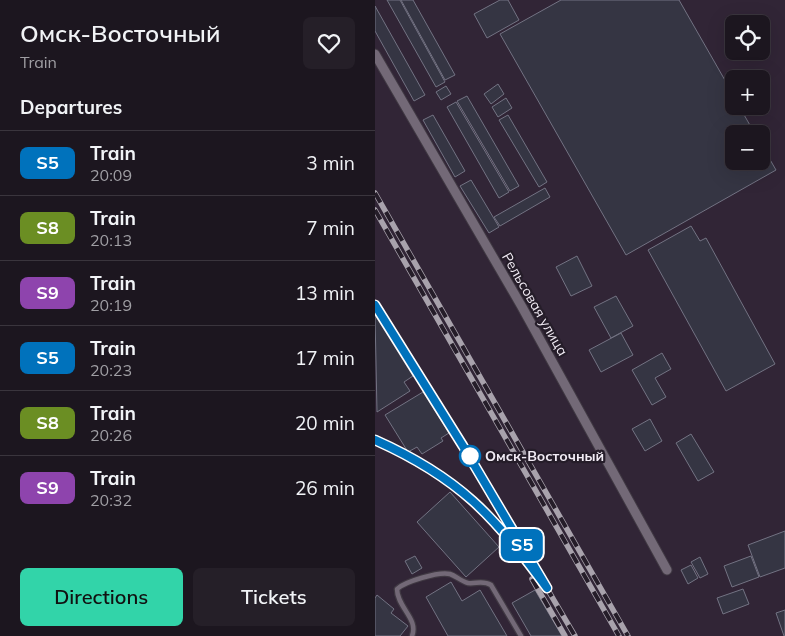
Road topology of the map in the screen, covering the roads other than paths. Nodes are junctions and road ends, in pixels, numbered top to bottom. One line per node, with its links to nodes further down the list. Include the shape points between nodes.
1 (375, 54): 2 (street, Рельсовая улица, via 522,307)
2 (667, 570)
3 (412, 636): 4 (lane, via 413,623 397,598 397,589 404,583 438,574 449,574 468,583 486,582 491,585)
4 (521, 636)

